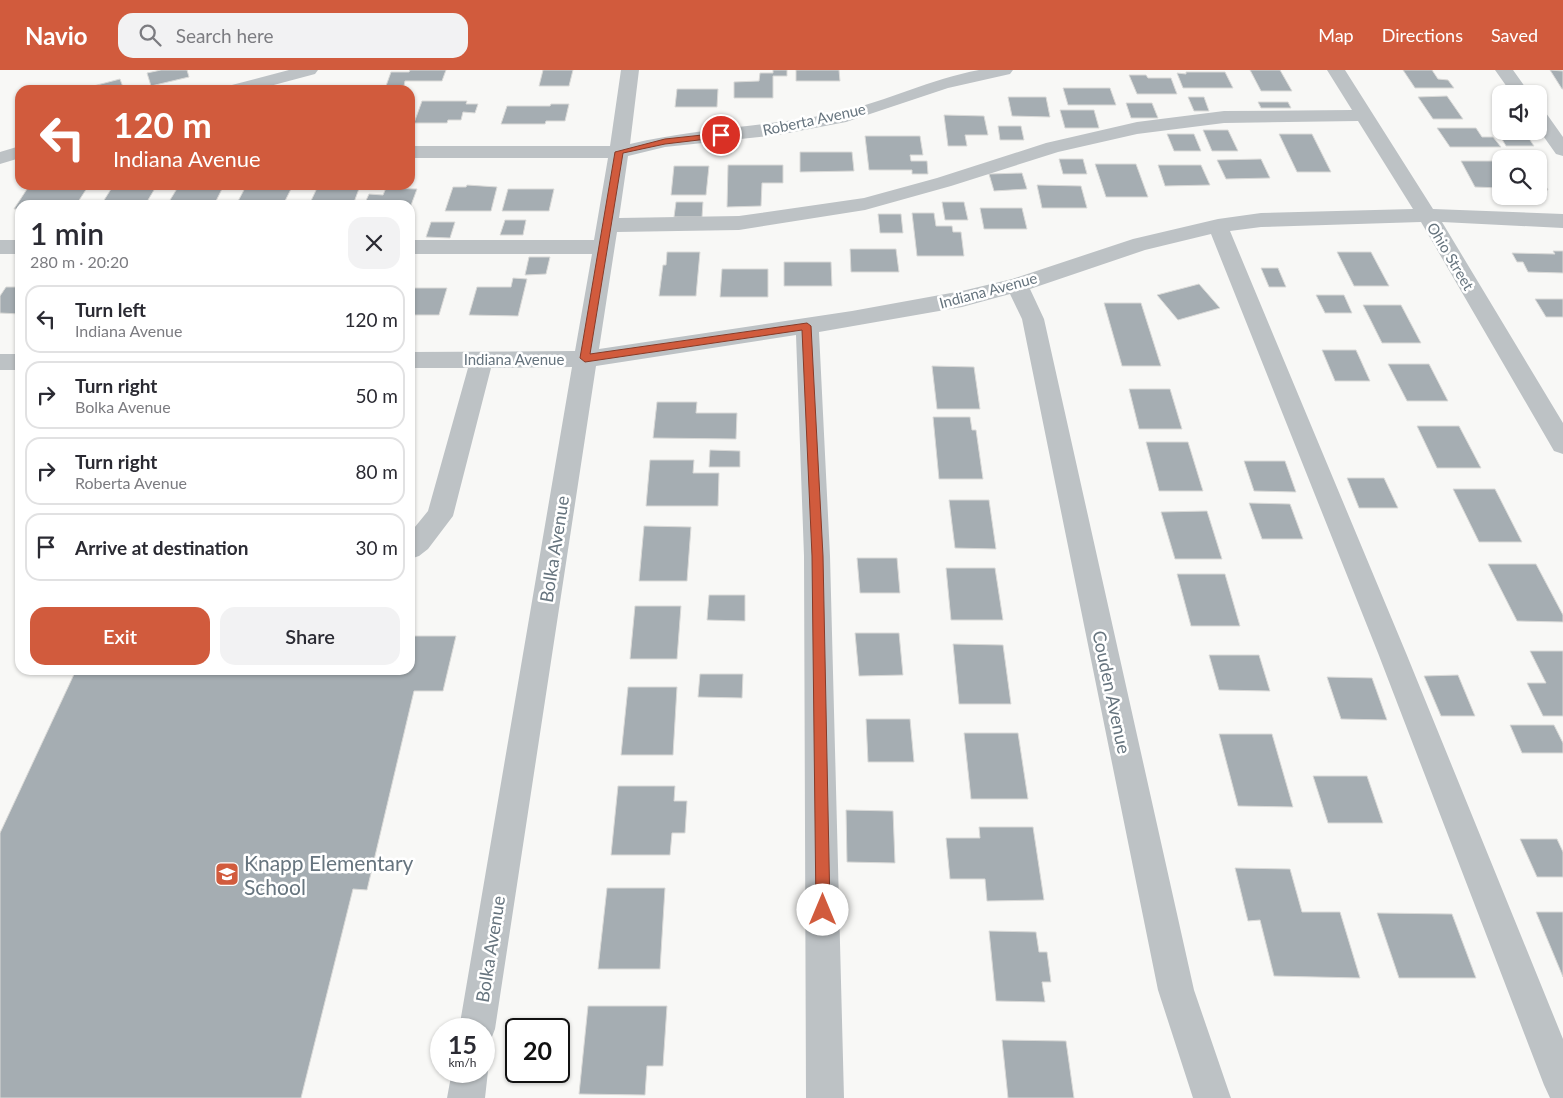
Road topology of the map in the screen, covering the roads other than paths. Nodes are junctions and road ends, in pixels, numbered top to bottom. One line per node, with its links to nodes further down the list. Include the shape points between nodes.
1 (309, 70): 6 (street)
2 (630, 70): 12 (street, Bolka Avenue)
3 (1004, 70): 12 (street, Roberta Avenue, via 943,84 846,116 778,129 665,141)
4 (1336, 70): 8 (street, Ohio Street)
5 (1504, 70): 7 (street)
6 (253, 85)
7 (1515, 85)
8 (1364, 115): 15 (street, Ohio Street); 18 (street, via 1224,117 1137,128 1053,147 865,204)
9 (1547, 128): 10 (street)
10 (1563, 150)
11 (415, 152): 12 (street, Roberta Avenue)
12 (619, 152): 18 (street, Bolka Avenue)
13 (15, 154): 14 (street)
14 (0, 158)
15 (1427, 215): 16 (street, Indiana Avenue); 17 (street, Indiana Avenue, via 1260,220); 29 (street, Ohio Street)
16 (1563, 221)
17 (1218, 226): 22 (street, Indiana Avenue, via 1140,244); 33 (street)
18 (605, 236): 21 (street); 24 (street, Bolka Avenue)
19 (0, 247): 20 (street)
20 (15, 247)
21 (415, 247)
22 (1017, 285): 23 (street, Indiana Avenue, via 962,299); 36 (street, Couden Avenue, via 1033,319 1176,990)
23 (807, 326): 24 (street, Indiana Avenue); 35 (street, via 818,556)
24 (585, 358): 25 (street, Indiana Avenue); 31 (street, Bolka Avenue)
25 (482, 359): 26 (street, Indiana Avenue); 30 (street, via 440,516)
26 (415, 360)
27 (0, 362): 28 (street)
28 (15, 362)
29 (1563, 444)
30 (415, 544)
31 (479, 1018)
32 (468, 1083): 34 (street)
33 (1563, 1085)
34 (466, 1098)
35 (825, 1098)
36 (1212, 1098)

